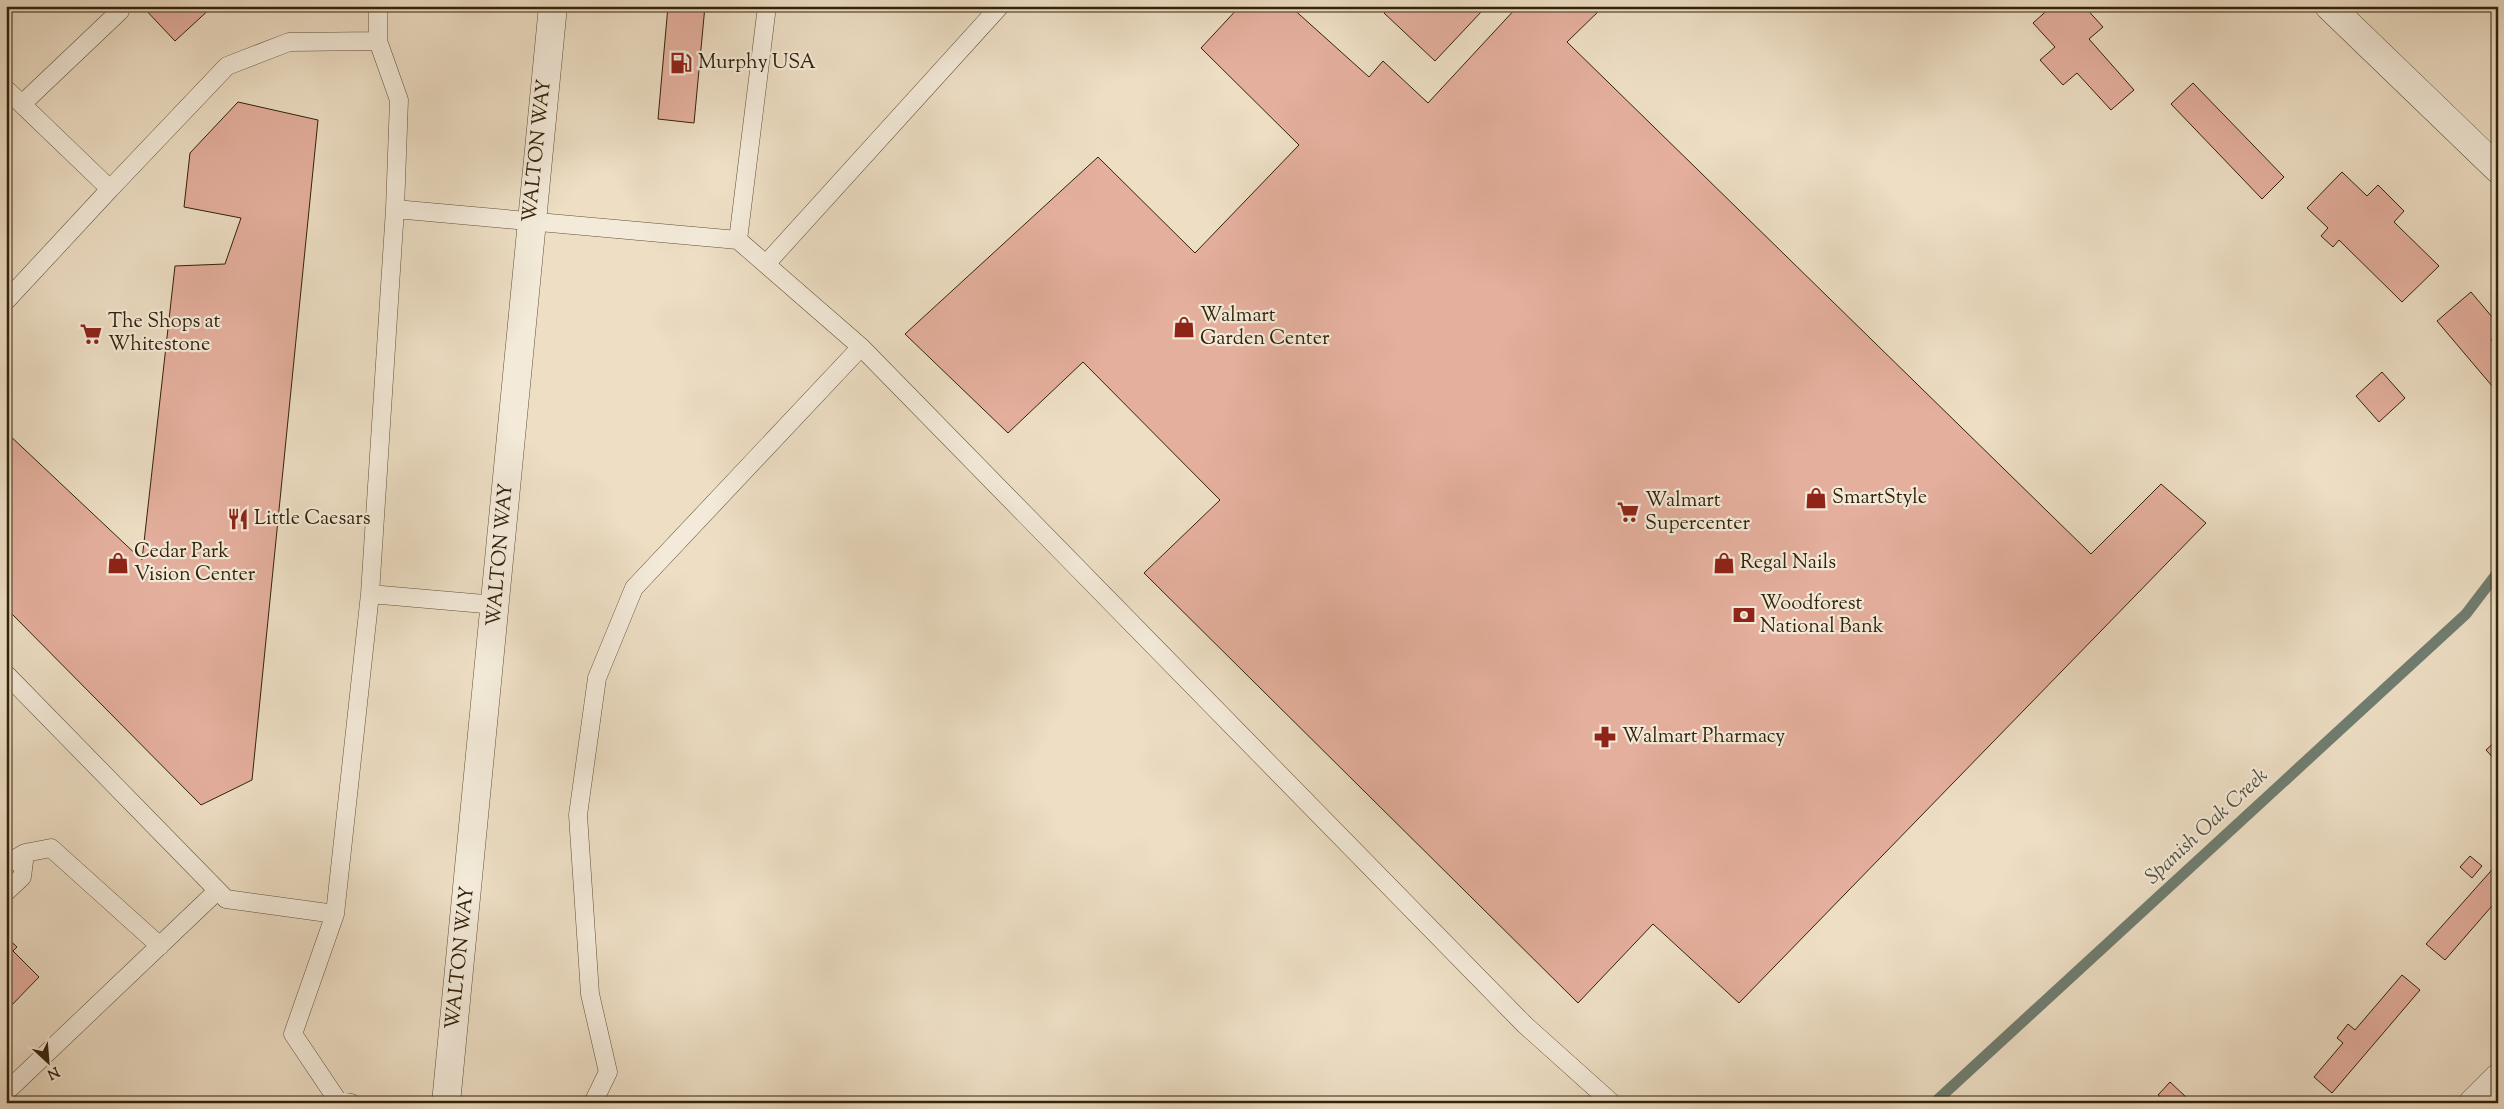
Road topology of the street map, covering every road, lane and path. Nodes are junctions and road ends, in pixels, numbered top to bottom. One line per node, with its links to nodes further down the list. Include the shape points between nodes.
1 (115, 6): 9 (lane, via 120,11)
2 (378, 6): 7 (lane)
3 (553, 6): 13 (street, WALTON WAY)
4 (766, 6): 14 (lane)
5 (1000, 6): 15 (lane)
6 (2328, 6): 10 (street)
7 (378, 41): 11 (lane, via 289,42 227,66); 12 (lane, via 399,100)
8 (6, 89): 9 (lane)
9 (22, 104): 11 (lane)
10 (2498, 169)
11 (110, 189): 16 (lane)
12 (395, 209): 13 (lane); 18 (lane)
13 (531, 221): 14 (lane); 19 (street, WALTON WAY)
14 (738, 240): 15 (lane)
15 (766, 264): 17 (lane)
16 (6, 301)
17 (860, 347): 31 (lane, via 634,588 597,678 578,815 590,994 608,1072); 32 (lane, via 1525,1025)
18 (370, 594): 19 (lane); 25 (lane)
19 (496, 606): 30 (street, WALTON WAY)
20 (10, 684): 23 (lane)
21 (24, 853): 22 (lane); 24 (lane, via 22,877); 26 (lane, via 51,848)
22 (6, 864)
23 (218, 891): 25 (lane, via 226,899); 26 (lane)
24 (6, 892)
25 (335, 914): 29 (lane, via 293,1034)
26 (160, 946): 28 (lane)
27 (2498, 1078): 33 (street)
28 (6, 1092)
29 (342, 1102)
30 (446, 1103)
31 (593, 1103)
32 (1612, 1103)
33 (2472, 1103)

